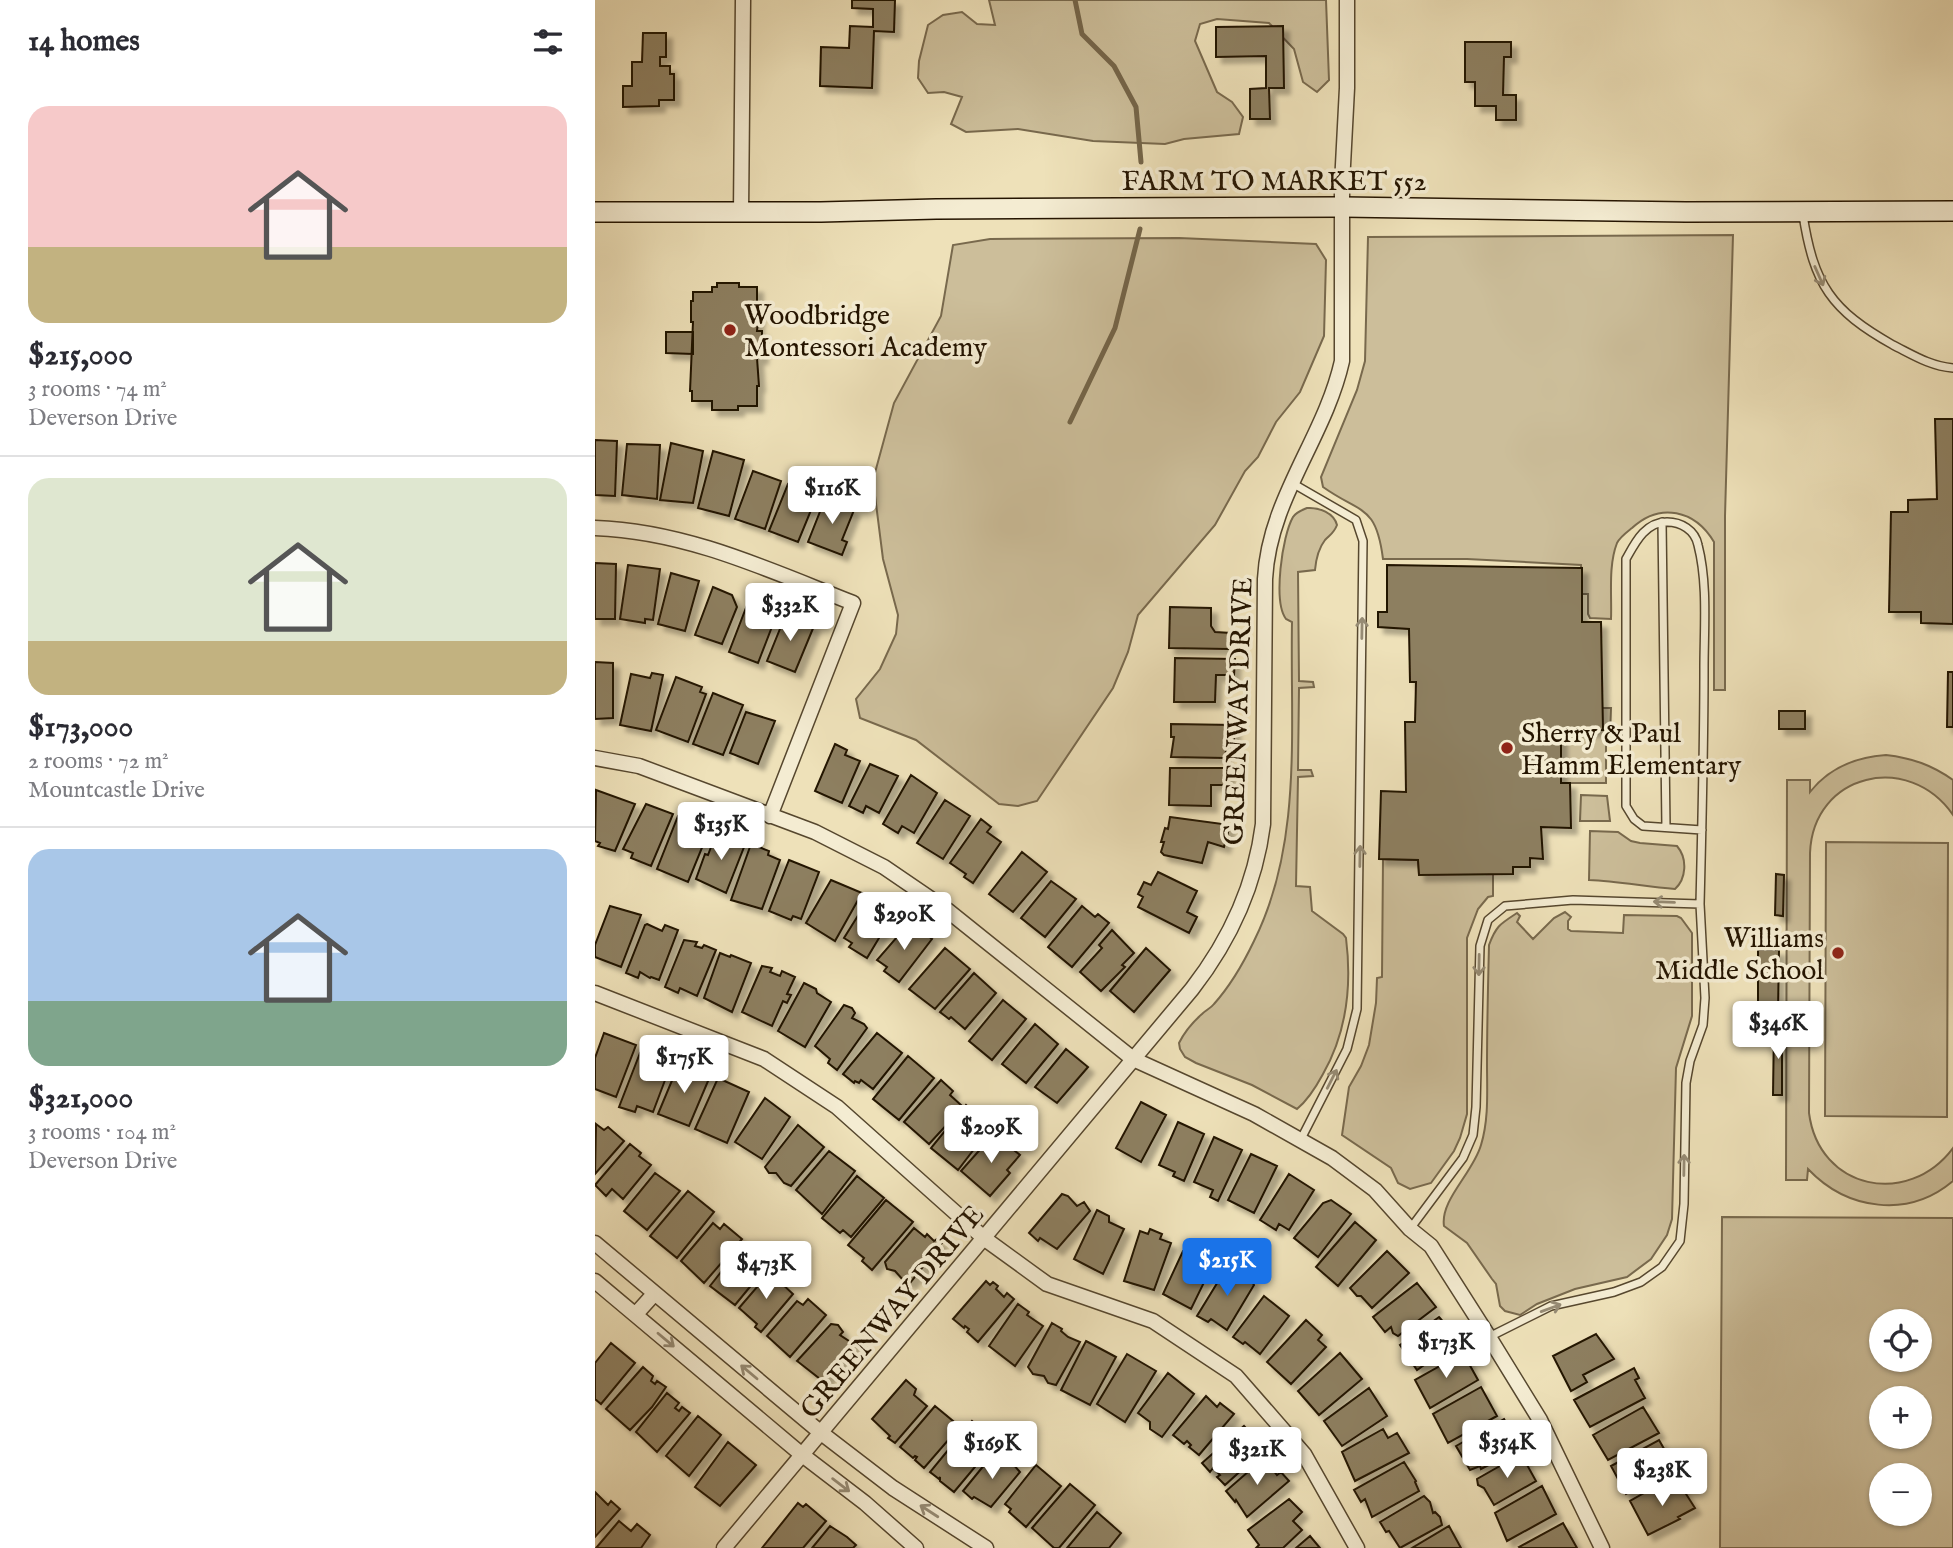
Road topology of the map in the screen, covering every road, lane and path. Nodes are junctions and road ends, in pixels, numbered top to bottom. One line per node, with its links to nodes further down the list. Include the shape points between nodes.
1 (743, 0): 7 (street)
2 (1347, 0): 3 (street, GREENWAY DRIVE)
3 (1343, 207): 4 (main road, FARM TO MARKET 552); 7 (main road, FARM TO MARKET 552); 9 (street, GREENWAY DRIVE, via 1342,361)
4 (1802, 211): 5 (main road, FARM TO MARKET 552); 8 (lane, one-way to 8, via 1816,271 1838,306 1918,359)
5 (1953, 211)
6 (595, 212): 7 (main road, FARM TO MARKET 552)
7 (741, 213)
8 (1953, 368)
9 (1291, 482): 18 (street, GREENWAY DRIVE, via 1276,517 1266,563 1263,824 1252,880 1217,955); 19 (lane, one-way to 9, via 1347,1049 1357,1009 1363,541 1356,520)
10 (1662, 522): 14 (lane); 14 (lane, via 1640,534 1626,559 1626,806 1633,820 1643,826); 15 (lane, via 1677,522 1692,532 1698,543 1704,592)
11 (595, 528): 13 (street, via 670,537 717,550 853,603)
12 (595, 758): 13 (street, via 639,766)
13 (770, 816): 18 (street, via 815,832 884,867 947,910)
14 (1665, 827): 15 (lane)
15 (1702, 830): 16 (lane)
16 (1700, 904): 20 (lane, one-way to 20, via 1573,900 1505,906 1488,920 1480,946 1473,1135 1463,1158); 26 (lane, one-way to 16, via 1551,1306 1641,1282 1662,1267 1680,1241 1686,1083 1703,1025 1705,998)
17 (595, 993): 21 (street, via 764,1059 837,1107)
18 (1133, 1059): 19 (street); 21 (street, GREENWAY DRIVE)
19 (1301, 1139): 20 (street, via 1375,1190)
20 (1410, 1229): 26 (street, via 1431,1246)
21 (985, 1239): 27 (street, GREENWAY DRIVE); 32 (street, via 1047,1284 1153,1321 1236,1376 1304,1454)
22 (595, 1243): 24 (street)
23 (595, 1281): 25 (street)
24 (654, 1294): 25 (street); 27 (street, one-way to 24)
25 (636, 1314): 28 (street, one-way to 28)
26 (1489, 1337): 33 (street, via 1540,1420)
27 (820, 1432): 28 (street, GREENWAY DRIVE); 31 (street, one-way to 27, via 893,1488)
28 (801, 1454): 29 (street, GREENWAY DRIVE); 30 (street, one-way to 30)
29 (724, 1548)
30 (916, 1548)
31 (986, 1548)
32 (1356, 1548)
33 (1602, 1548)

